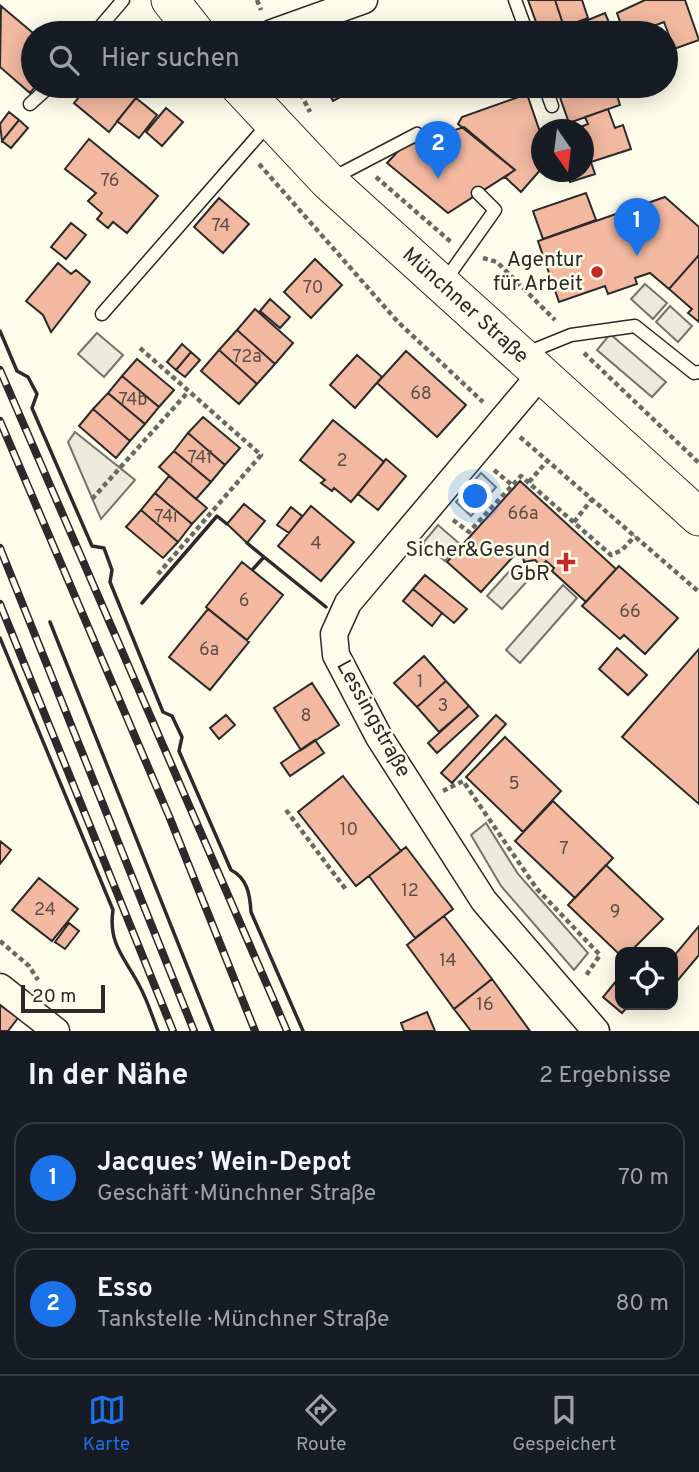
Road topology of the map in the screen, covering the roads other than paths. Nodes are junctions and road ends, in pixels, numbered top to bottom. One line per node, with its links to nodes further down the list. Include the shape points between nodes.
1 (123, 0): 5 (lane)
2 (170, 0): 6 (main road)
3 (363, 0): 7 (street)
4 (515, 0): 8 (lane)
5 (105, 21)
6 (187, 21)
7 (305, 21)
8 (523, 21)
9 (37, 98): 12 (lane)
10 (230, 98): 14 (main road, Münchner Straße)
11 (549, 98): 13 (lane)
12 (30, 104)
13 (552, 106)
14 (270, 122): 16 (main road, Münchner Straße); 19 (lane)
15 (422, 139): 16 (lane, via 417,134)
16 (328, 181): 18 (main road, Münchner Straße)
17 (478, 193): 18 (lane, via 495,210)
18 (441, 285): 20 (main road, Münchner Straße)
19 (102, 314)
20 (531, 365): 21 (lane, via 571,335 635,326 694,373); 22 (main road, Münchner Straße); 25 (street, Lessingstraße, via 502,420 348,603 334,634 336,655 420,803 484,901)
21 (699, 372)
22 (699, 517)
23 (0, 987): 24 (street)
24 (57, 1031)
25 (596, 1031)

